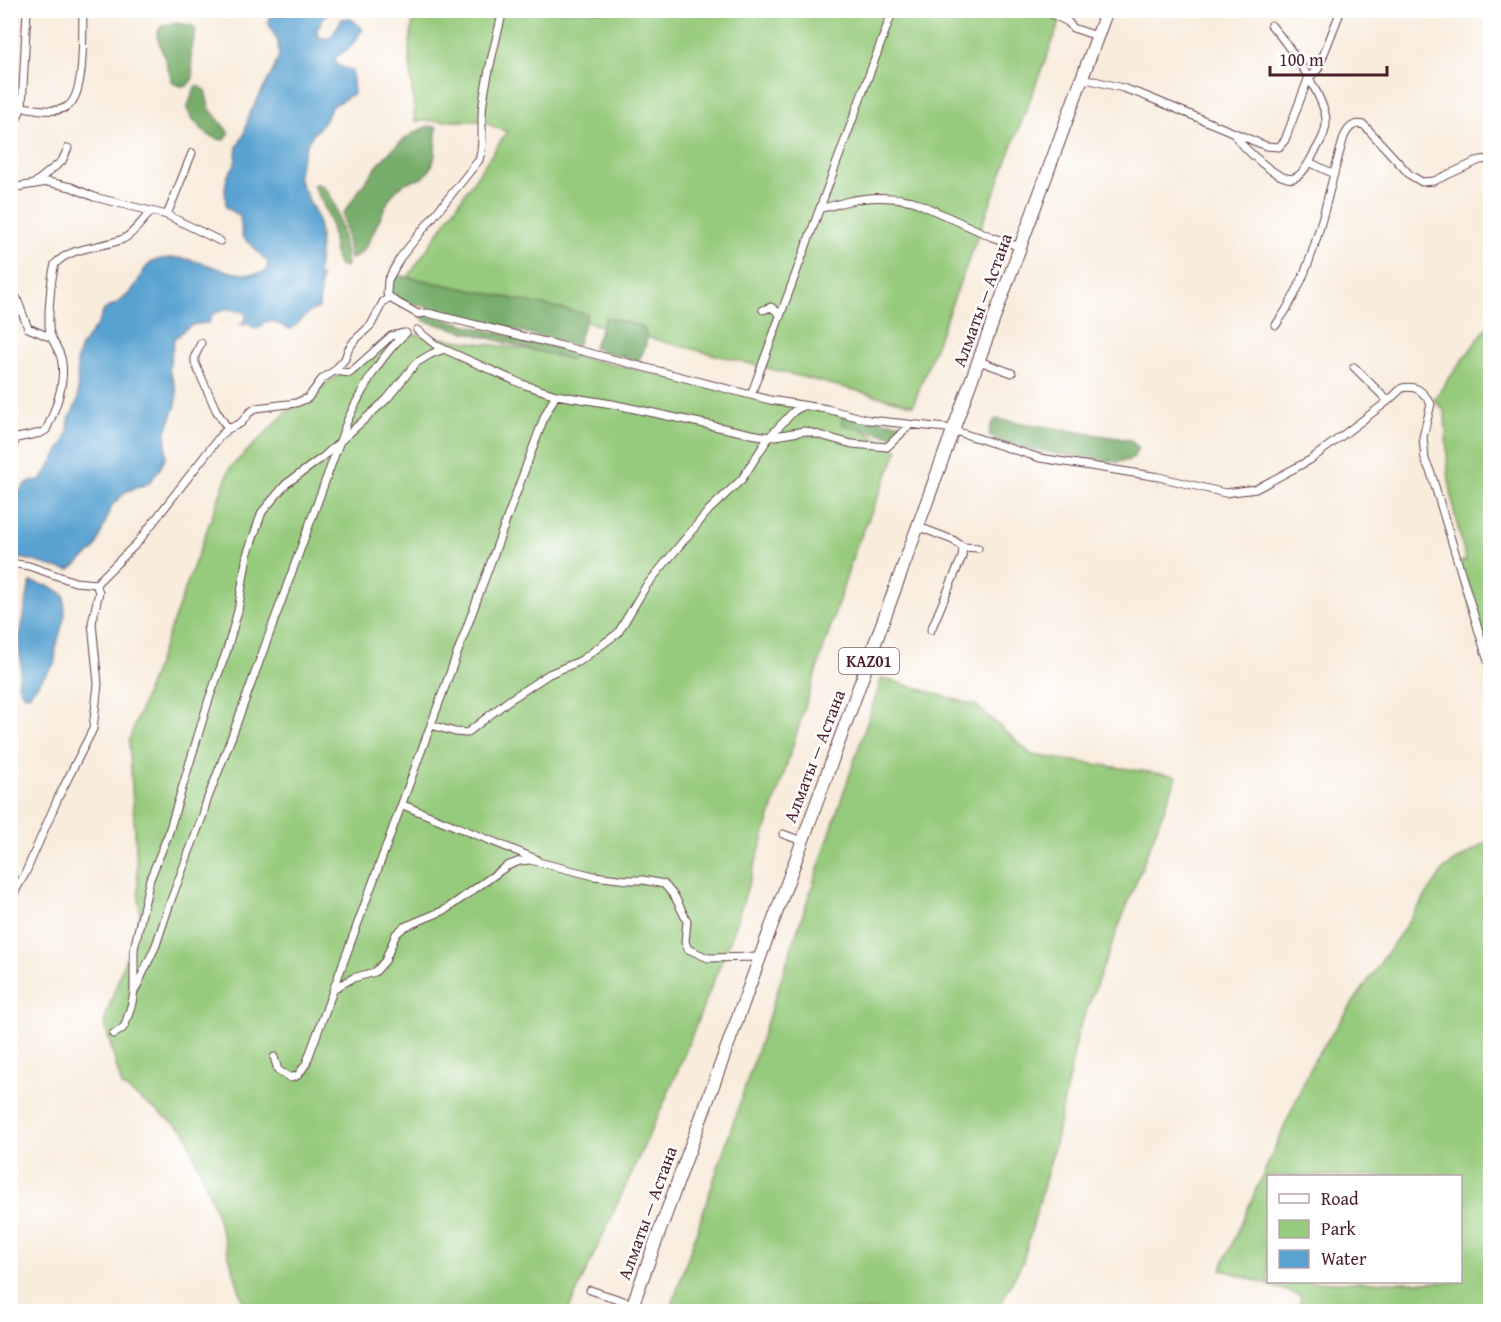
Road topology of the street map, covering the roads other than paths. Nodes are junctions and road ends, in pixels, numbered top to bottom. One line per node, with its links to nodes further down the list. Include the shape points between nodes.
1 (27, 10): 12 (street)
2 (83, 10): 12 (street, via 80,74 73,100 56,110)
3 (503, 10): 28 (street, via 486,84 479,160 400,258 387,285)
4 (893, 10): 22 (street)
5 (1044, 10): 9 (street, via 1073,28)
6 (1107, 10): 9 (highway, Алматы — Астана / KАZ01)
7 (1341, 10): 11 (street, via 1318,69)
8 (1271, 25): 11 (street)
9 (1097, 36): 10 (highway, Алматы — Астана / KАZ01)
10 (1082, 78): 14 (street, via 1143,95); 26 (highway, Алматы — Астана / KАZ01)
11 (1308, 79): 14 (street, via 1282,145 1270,147); 18 (street, via 1316,89 1326,118 1323,137)
12 (22, 107): 13 (street)
13 (10, 133)
14 (1233, 133): 18 (street, via 1246,149 1283,177 1296,177)
15 (68, 148): 20 (street, via 62,161)
16 (192, 153): 24 (street)
17 (1491, 159): 19 (street, via 1422,182 1410,175 1364,125 1355,124 1344,137)
18 (1309, 162): 19 (street)
19 (1334, 174): 32 (street, via 1312,252)
20 (34, 184): 21 (street); 23 (street, via 48,182)
21 (10, 188)
22 (821, 208): 26 (street, via 887,196 913,201); 31 (street)
23 (151, 212): 24 (street); 34 (street, via 127,237 73,253 55,264)
24 (167, 215): 25 (street)
25 (220, 240)
26 (1020, 247): 38 (highway, Алматы — Астана / KАZ01)
27 (10, 288): 34 (street, via 28,328)
28 (390, 297): 30 (street); 40 (street)
29 (763, 310): 31 (street, via 771,307)
30 (418, 314): 33 (street); 43 (street, via 428,313)
31 (780, 314): 43 (street)
32 (1276, 325)
33 (417, 330): 35 (street); 37 (street)
34 (47, 331): 51 (street, via 63,365 58,396 46,430 17,438)
35 (406, 333): 40 (street, via 391,336 350,373); 50 (street, via 369,379)
36 (201, 343): 47 (street, via 195,363)
37 (444, 349): 42 (street); 50 (street, via 416,363 387,399)
38 (979, 361): 41 (street); 48 (highway, Алматы — Астана / KАZ01)
39 (1354, 367): 44 (street)
40 (334, 371): 47 (street, via 302,402 256,408)
41 (1012, 373)
42 (556, 395): 49 (street); 59 (street, via 545,415)
43 (751, 395): 45 (street)
44 (1388, 401): 48 (street, via 1310,460 1270,483 1235,493 1040,458); 58 (street, via 1402,388 1415,387 1431,404 1423,437 1425,460)
45 (803, 406): 46 (street); 49 (street)
46 (910, 425): 48 (street); 49 (street, via 887,447 852,444 805,431)
47 (228, 429): 56 (street, via 138,542)
48 (954, 430): 52 (highway, Алматы — Астана / KАZ01)
49 (769, 437): 59 (street, via 742,479 709,510 646,586 618,633 508,701 467,733)
50 (340, 443): 67 (street, via 156,945); 67 (street, via 278,492 262,512 254,532 226,653 168,835 150,879 134,949)
51 (10, 450)
52 (919, 527): 53 (street); 62 (highway, Алматы — Астана / KАZ01)
53 (963, 547): 54 (street); 57 (street)
54 (978, 548)
55 (10, 563): 56 (street, via 75,582)
56 (96, 584): 64 (street, via 99,592 92,623 98,684 93,729 26,874)
57 (931, 630)
58 (1491, 668)
59 (431, 725): 60 (street)
60 (403, 805): 63 (street); 66 (street)
61 (783, 834): 62 (street)
62 (802, 841): 65 (highway, Алматы — Астана / KАZ01)
63 (541, 861): 65 (street, via 601,878 660,882 675,897 687,921 686,945 691,951 715,958); 66 (street, via 520,861 507,866 445,910 404,927 375,972)
64 (10, 900)
65 (759, 957): 71 (highway, Алматы — Астана / KАZ01)
66 (335, 988): 69 (street, via 301,1072 291,1078 284,1075)
67 (134, 992): 68 (street, via 125,1026)
68 (113, 1034)
69 (274, 1056)
70 (590, 1290): 71 (street)
71 (632, 1308)

